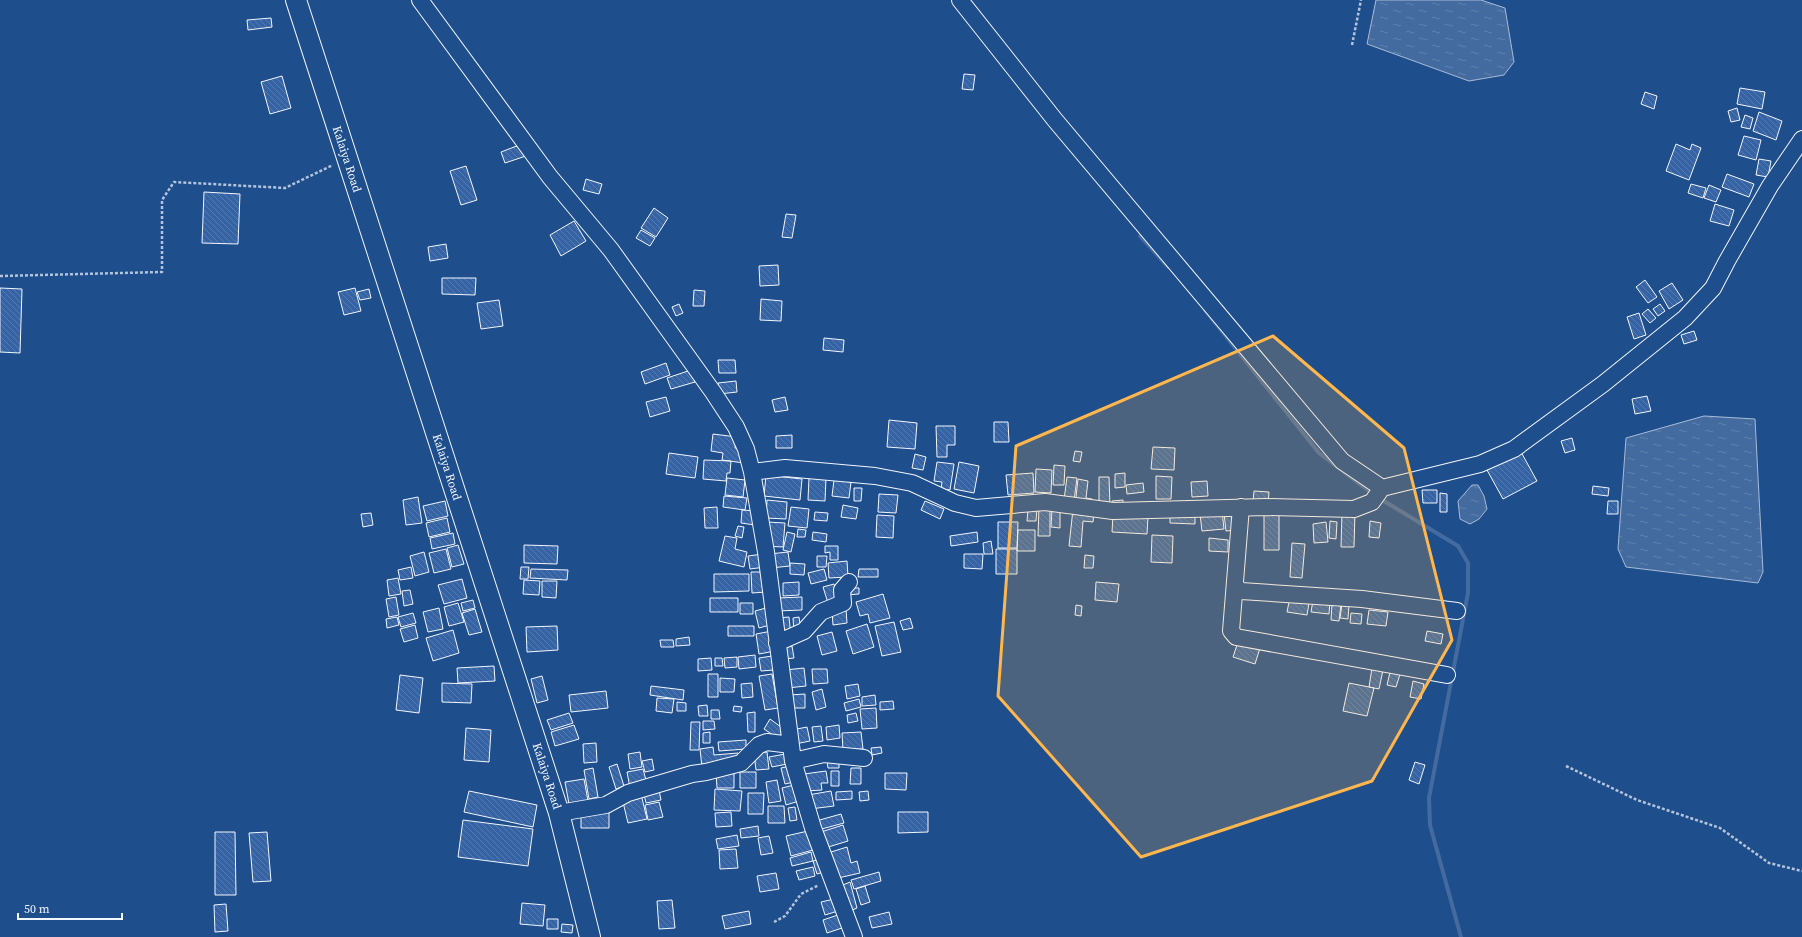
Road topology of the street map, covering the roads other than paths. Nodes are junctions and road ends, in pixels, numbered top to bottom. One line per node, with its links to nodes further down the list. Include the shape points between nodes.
1 (296, 0): 15 (main road, Kalaiya Road)
2 (420, 0): 5 (street, via 550,177 611,250 713,392 736,427 746,449)
3 (960, 0): 6 (street, via 1055,120 1342,461)
4 (1802, 139): 6 (street, via 1770,186 1713,288 1686,318 1603,384 1514,449 1480,464)
5 (752, 472): 7 (street, via 784,468 875,476 912,483 955,503 976,508 1045,502 1113,511); 11 (street, via 766,552)
6 (1378, 494): 7 (street, via 1354,509)
7 (1241, 507): 9 (street)
8 (849, 582): 11 (street, via 842,590 843,603 821,612 804,631)
9 (1235, 586): 10 (street, via 1241,591 1362,599); 12 (street, via 1231,631 1236,637)
10 (1457, 611)
11 (777, 643): 13 (street)
12 (1447, 675)
13 (792, 753): 14 (street); 15 (street, via 766,742 759,745 741,763 628,793 606,805); 17 (street, via 812,828)
14 (864, 758)
15 (559, 813): 16 (main road, Kalaiya Road)
16 (590, 937)
17 (854, 937)

